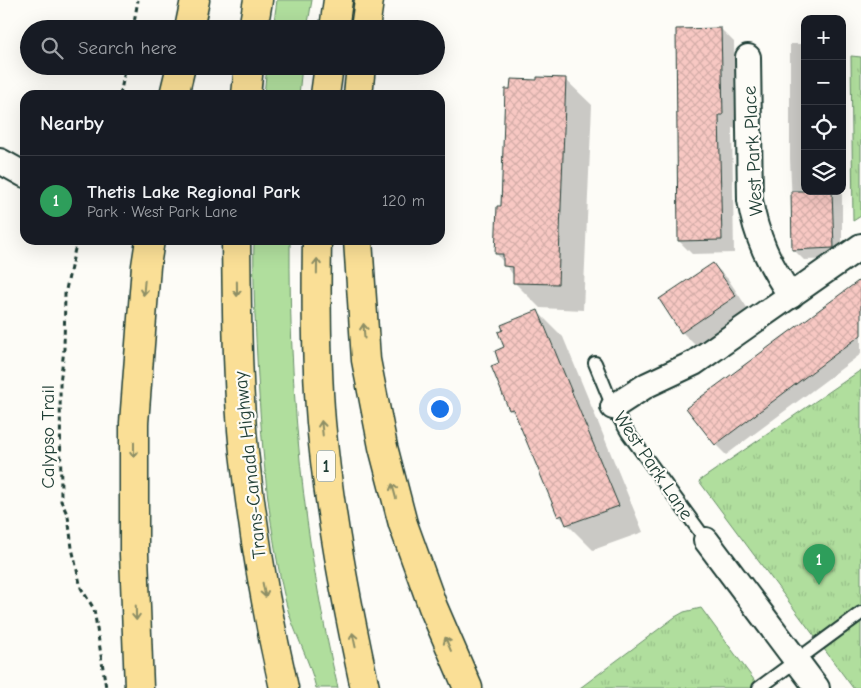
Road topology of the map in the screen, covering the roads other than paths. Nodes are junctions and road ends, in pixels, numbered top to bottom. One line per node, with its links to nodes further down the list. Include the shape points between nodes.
1 (195, 0): 5 (highway)
2 (258, 0): 6 (highway)
3 (338, 0): 7 (highway)
4 (369, 0): 8 (highway)
5 (191, 20)
6 (255, 20)
7 (335, 20)
8 (366, 20)
9 (748, 57): 25 (street, West Park Place, via 753,218 767,258)
10 (179, 75): 14 (highway)
11 (248, 75): 15 (highway)
12 (328, 75): 16 (highway)
13 (360, 75): 17 (highway)
14 (175, 90)
15 (247, 90)
16 (326, 90)
17 (359, 90)
18 (0, 161): 19 (street)
19 (20, 171)
20 (149, 245): 31 (highway, one-way to 31, via 134,423)
21 (236, 245): 32 (highway, Trans-Canada Highway, one-way to 32, via 244,451 257,550)
22 (317, 245): 33 (highway, 1, one-way to 22, via 345,599 321,422 316,335)
23 (358, 245): 34 (highway, one-way to 23, via 433,607 403,524 383,447 366,360)
24 (861, 246): 25 (street, West Park Lane)
25 (791, 296): 27 (street, West Park Lane, via 694,363 647,385)
26 (595, 364): 27 (lane)
27 (613, 407): 28 (lane, West Park Lane, via 628,433)
28 (706, 540): 30 (street, West Park Lane)
29 (861, 613): 30 (lane)
30 (797, 661): 35 (lane); 36 (street, West Park Lane)
31 (138, 688)
32 (284, 688)
33 (365, 688)
34 (468, 688)
35 (759, 688)
36 (817, 688)

